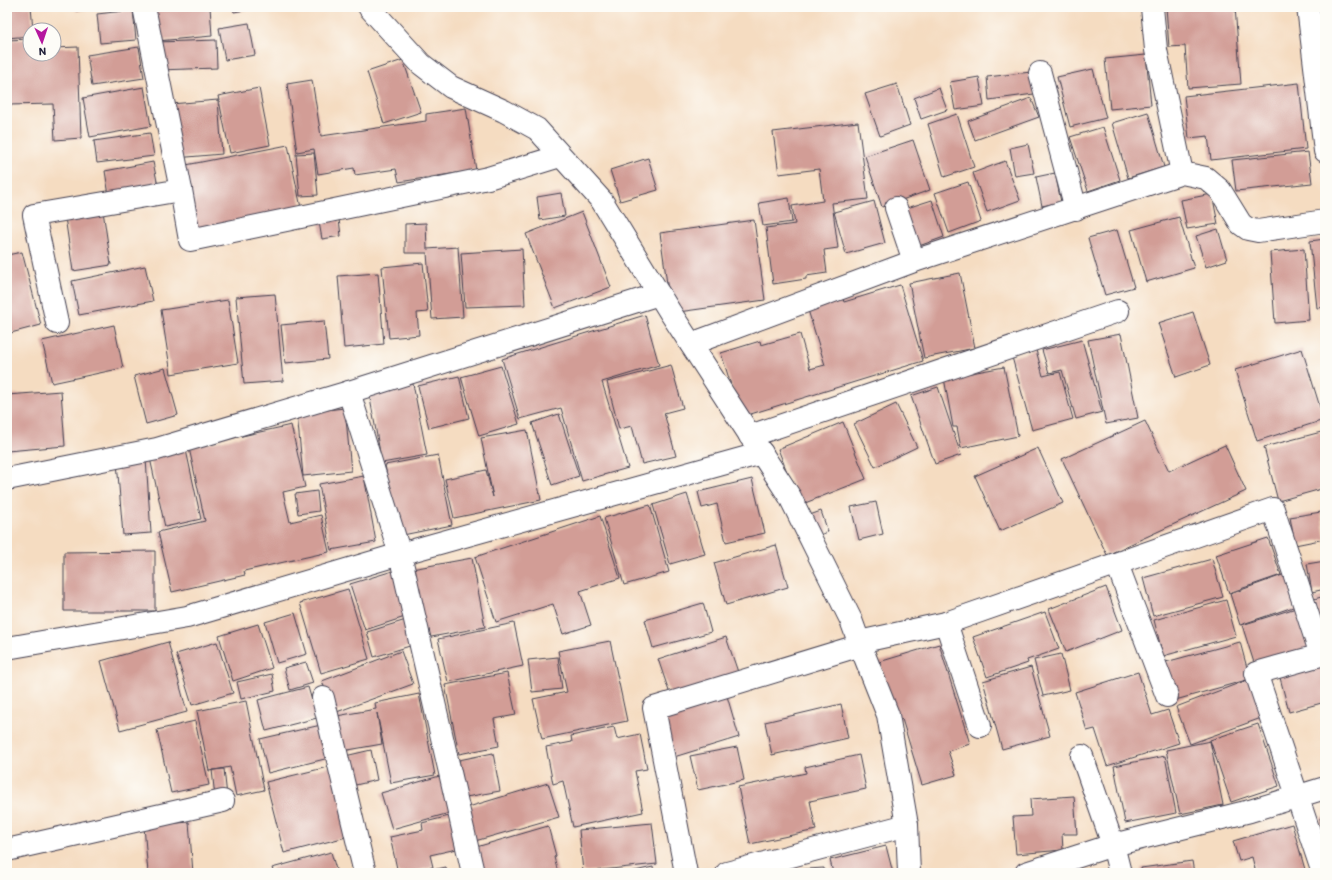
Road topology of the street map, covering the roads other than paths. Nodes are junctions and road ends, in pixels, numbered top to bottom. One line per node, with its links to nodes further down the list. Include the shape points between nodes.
1 (144, 7): 9 (street)
2 (370, 7): 7 (street, via 421,64 451,87 536,129)
3 (1152, 7): 8 (street, via 1156,50)
4 (1308, 7): 6 (street)
5 (1040, 73): 11 (street)
6 (1325, 151)
7 (560, 156): 9 (street, via 488,178 190,240); 14 (street, via 602,201)
8 (1182, 173): 11 (street); 12 (street, via 1206,178 1220,190 1241,224 1248,229 1258,231)
9 (181, 190): 16 (street, via 34,215)
10 (896, 208): 13 (street)
11 (1076, 208): 13 (street)
12 (1325, 221)
13 (914, 261): 17 (street)
14 (659, 294): 17 (street); 18 (street)
15 (1118, 311): 19 (street)
16 (58, 323)
17 (691, 344): 19 (street)
18 (349, 392): 20 (street, via 157,449); 21 (street)
19 (756, 445): 21 (street); 24 (street, via 790,497 851,620)
20 (7, 479)
21 (400, 554): 25 (street, via 187,617); 37 (street)
22 (1118, 564): 23 (street); 26 (street); 31 (street, via 1273,509 1321,655 1256,674)
23 (946, 623): 24 (street); 28 (street)
24 (860, 644): 33 (street, via 888,715); 38 (street, via 654,708)
25 (7, 648)
26 (1167, 696)
27 (323, 698): 36 (street)
28 (980, 726)
29 (1082, 756): 34 (street)
30 (1325, 788): 31 (street)
31 (1298, 796): 34 (street, via 1250,811); 43 (street)
32 (223, 801): 35 (street)
33 (907, 825): 39 (street); 40 (street)
34 (1113, 845): 41 (street); 42 (street)
35 (7, 850)
36 (365, 873)
37 (473, 873)
38 (686, 873)
39 (727, 873)
40 (909, 873)
41 (1026, 873)
42 (1120, 873)
43 (1323, 873)

